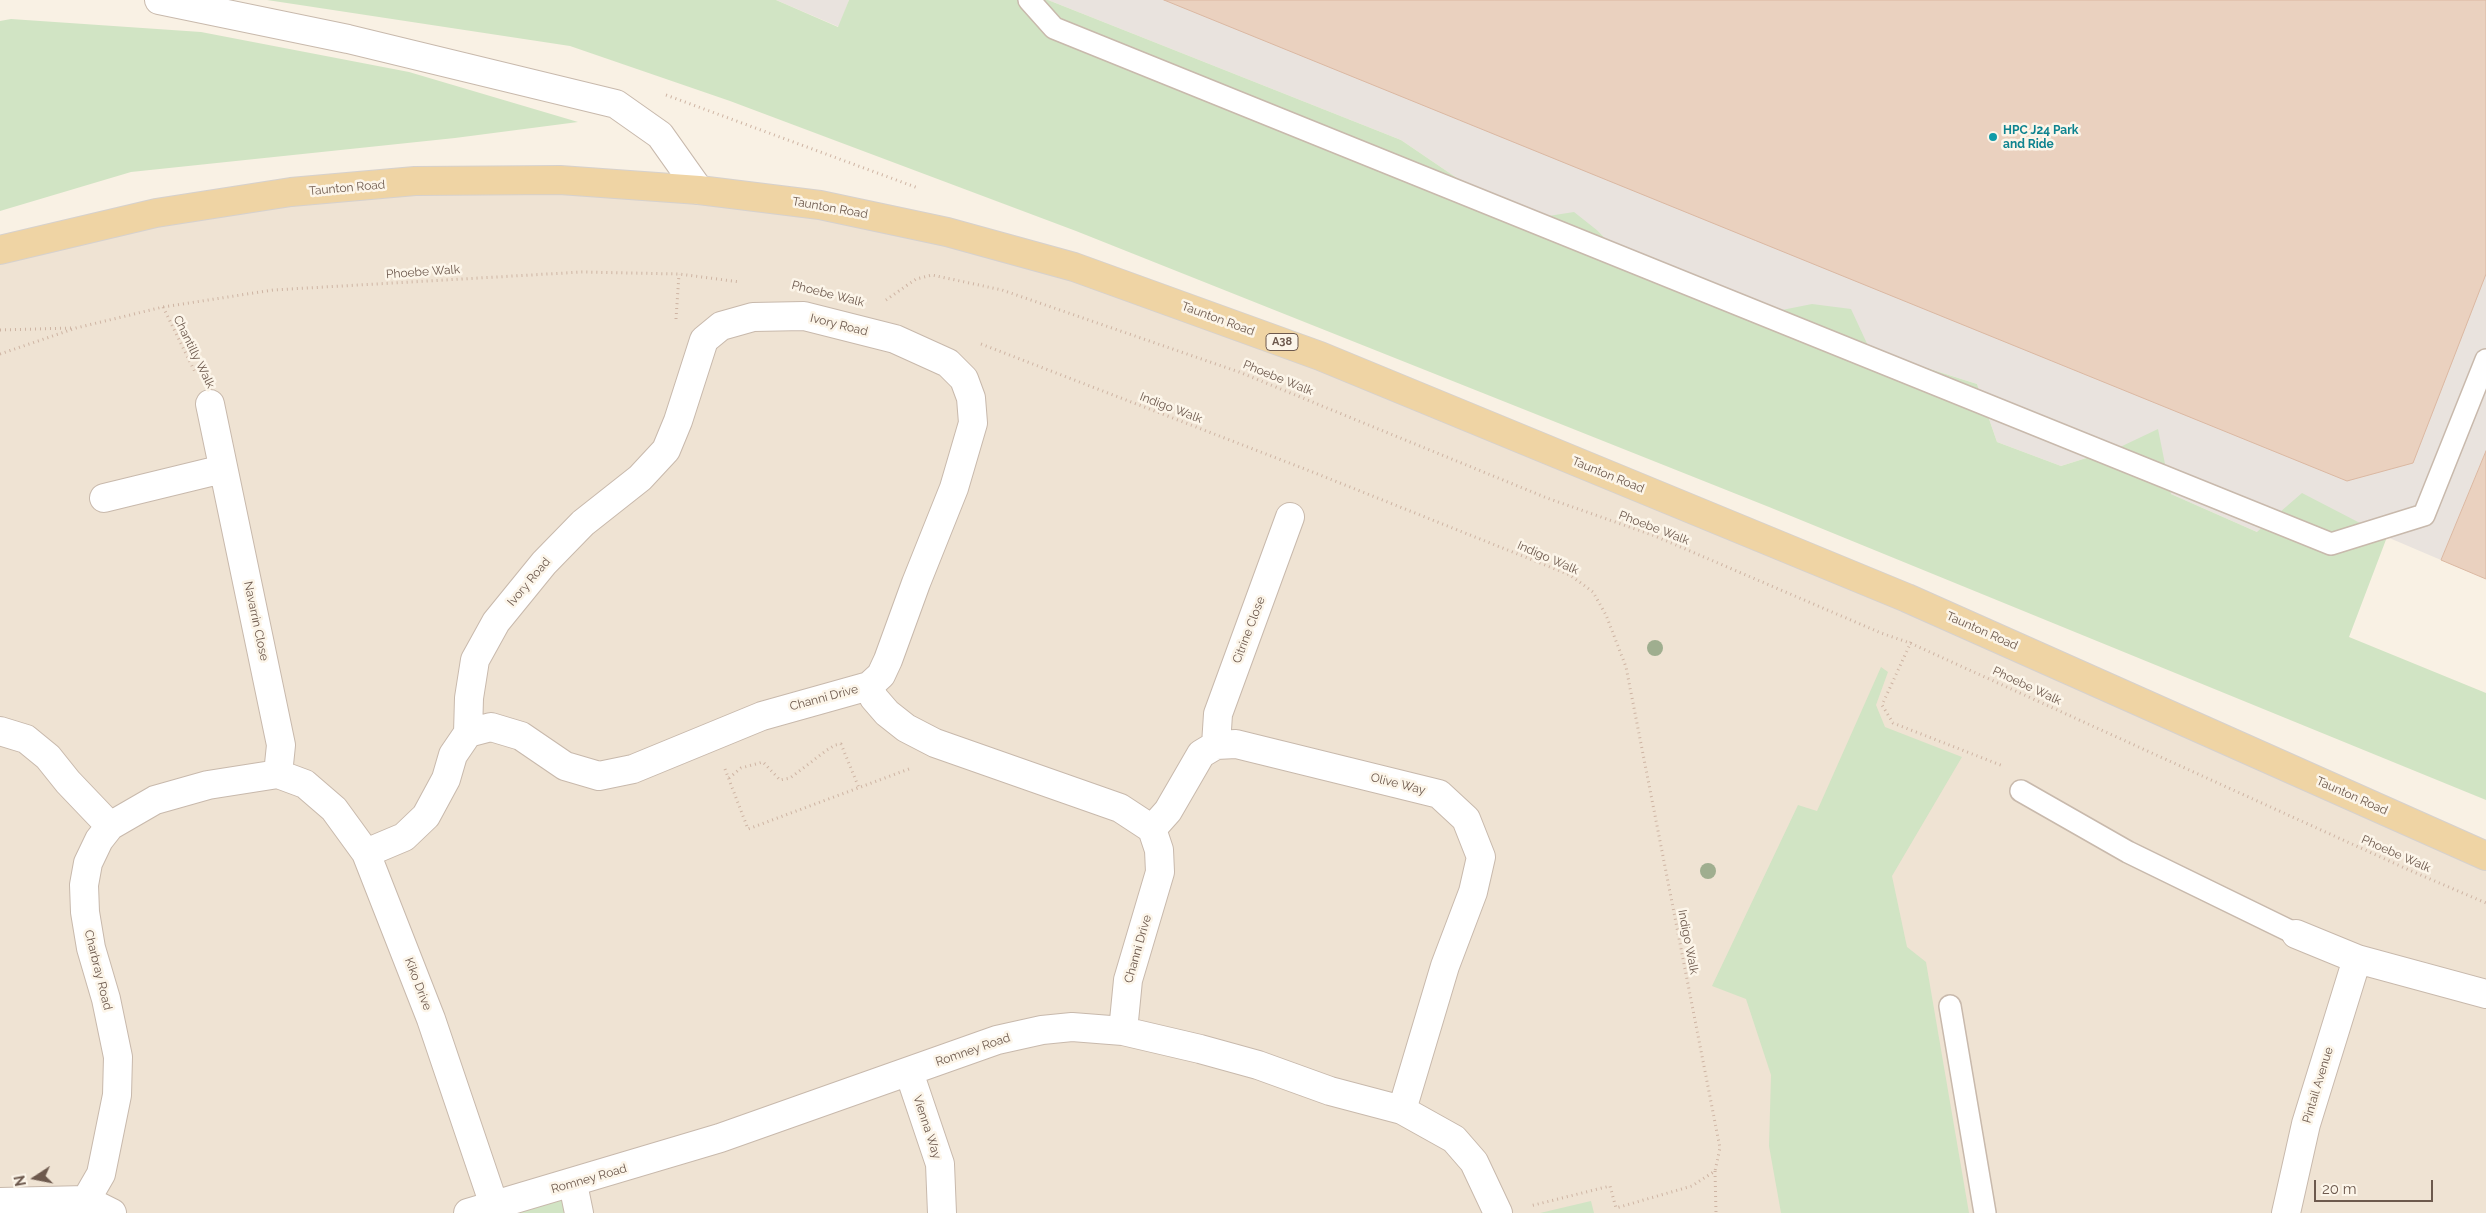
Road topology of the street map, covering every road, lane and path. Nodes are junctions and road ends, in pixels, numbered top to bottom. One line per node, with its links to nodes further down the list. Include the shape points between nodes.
1 (159, 0): 3 (street, via 348,39 616,104 660,136)
2 (1029, 0): 12 (lane, via 1054,28 2331,544 2424,516)
3 (699, 190): 4 (main road, Taunton Road / A38, via 560,180 415,181 291,192 156,213); 32 (main road, Taunton Road / A38, via 820,205 947,232 1074,267 1320,356 1907,598)
4 (0, 250)
5 (742, 283): 7 (path, Phoebe Walk, via 679,274 543,274 273,290)
6 (885, 300): 17 (path, Phoebe Walk, via 916,279 932,275 1002,290 1239,372 1547,498 1655,536)
7 (163, 307): 8 (path, Phoebe Walk); 13 (path, Chantilly Walk)
8 (76, 328): 9 (path); 11 (path, Phoebe Walk)
9 (0, 330)
10 (988, 347): 41 (path, Indigo Walk, via 1570,575 1593,592 1606,615 1626,667 1720,1148)
11 (0, 354)
12 (2486, 360)
13 (210, 404): 14 (street, Navarrin Close)
14 (223, 469): 15 (street); 24 (street, Navarrin Close, via 282,745)
15 (104, 498)
16 (1290, 517): 23 (street, Citrine Close, via 1218,714)
17 (1910, 643): 28 (path, via 1882,705 1893,723 2004,767); 33 (path, Phoebe Walk)
18 (869, 686): 20 (street, Ivory Road, via 881,675 888,660 954,488 973,423 971,398 964,378 948,363 895,339 804,316 753,317 721,326 704,340 666,450 640,478 583,523 544,563 496,622 475,660); 21 (street, Channi Drive, via 762,716); 22 (street, Channi Drive, via 887,713 906,728)
19 (0, 731): 29 (street, via 26,739 48,757)
20 (468, 733): 21 (street, Channi Drive, via 491,727 521,736 564,766 599,776 633,769); 31 (street, via 453,755 446,779 426,816 404,837)
21 (713, 736): 25 (path)
22 (935, 743): 27 (path, via 928,761); 30 (street, Channi Drive, via 1120,808)
23 (1216, 745): 30 (street, via 1201,754 1168,811); 40 (street, Olive Way, via 1236,744 1438,794 1466,819 1481,857 1473,892 1445,966)
24 (278, 774): 26 (street, Charbray Road); 29 (street, Charbray Road, via 208,785 155,800)
25 (728, 778): 27 (path, via 748,829); 27 (path, via 741,768 763,762 780,780 790,778 835,744 841,744)
26 (305, 784): 31 (street, Kiko Drive, via 334,809)
27 (859, 788)
28 (2021, 791): 34 (lane, via 2128,852)
29 (110, 826): 43 (street, Charbray Road, via 99,840 88,864 84,885 90,948 106,999 118,1057 117,1094 101,1174)
30 (1152, 829): 38 (street, Channi Drive, via 1159,850 1160,872 1128,980)
31 (366, 853): 46 (street, Kiko Drive, via 431,1019)
32 (2486, 856)
33 (2486, 903)
34 (2296, 934): 35 (street)
35 (2357, 959): 36 (street); 54 (street, Pintail Avenue, via 2306,1124)
36 (2486, 994)
37 (1950, 1006): 53 (lane)
38 (1123, 1031): 39 (street, Romney Road, via 1072,1027 1042,1030 997,1040); 40 (street, Romney Road, via 1258,1065 1330,1091)
39 (909, 1072): 42 (street, Romney Road, via 720,1138); 50 (street, Vienna Way, via 940,1164)
40 (1402, 1110): 47 (street, Romney Road, via 1454,1139)
41 (1715, 1171): 45 (path, via 1692,1186); 52 (path)
42 (573, 1184): 46 (street, Romney Road); 49 (street)
43 (86, 1200): 44 (street); 48 (street)
44 (0, 1202)
45 (1616, 1208): 47 (path, via 1610,1186); 51 (path)
46 (481, 1209)
47 (1510, 1211)
48 (112, 1213)
49 (579, 1213)
50 (942, 1213)
51 (1617, 1213)
52 (1716, 1213)
53 (1985, 1213)
54 (2286, 1213)

